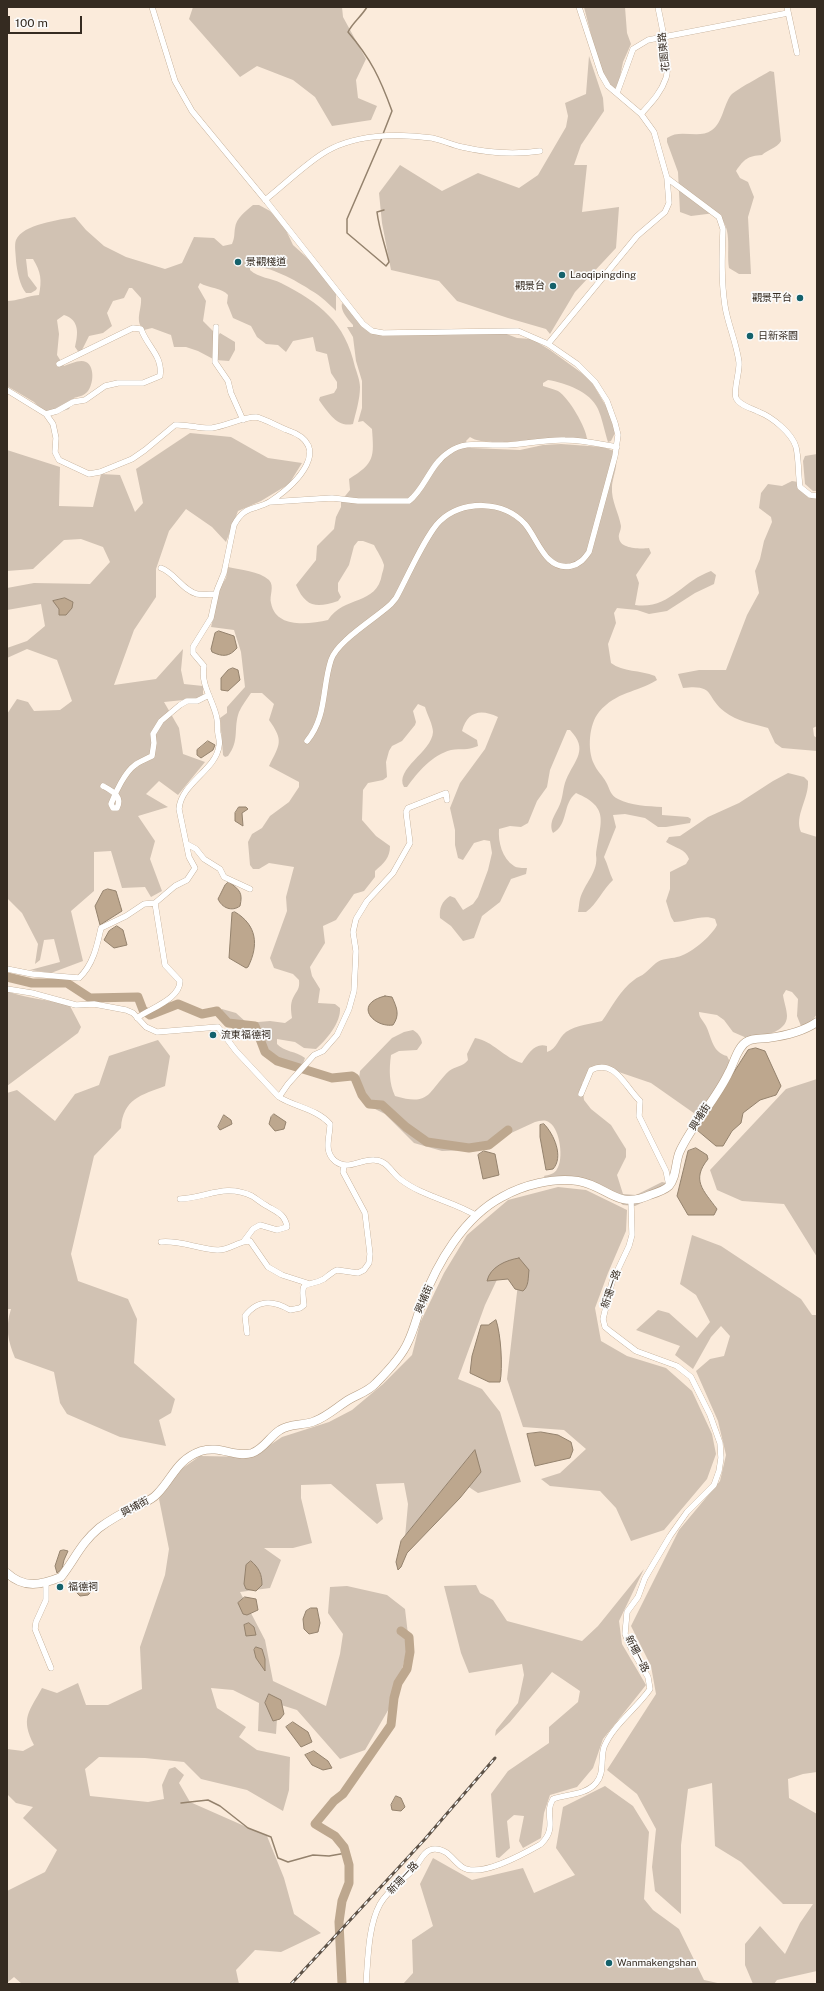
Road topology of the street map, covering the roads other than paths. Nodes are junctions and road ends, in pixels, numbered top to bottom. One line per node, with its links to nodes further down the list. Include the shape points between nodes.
1 (152, 7): 11 (street, via 171,70 192,111)
2 (579, 7): 7 (street, via 600,74 606,84)
3 (658, 7): 5 (street, 花園東路)
4 (788, 10): 5 (street); 6 (street)
5 (663, 37): 7 (street, via 648,40 633,49); 8 (street, 花園東路, via 667,76 659,94)
6 (797, 53)
7 (617, 93): 8 (street)
8 (641, 114): 10 (street, via 654,132)
9 (540, 151): 11 (street, via 504,154 461,147 433,138 401,136 355,140 323,153)
10 (667, 178): 13 (street, via 669,203 665,212 637,236); 19 (street, via 682,187 722,221 723,290 739,363 736,398 746,407 763,413 777,423 793,440 800,486 810,495)
11 (265, 200): 13 (street, via 363,324 372,331 383,333 518,330)
12 (216, 327): 17 (street, via 215,362 228,381)
13 (548, 344): 18 (street, via 577,364 603,393 615,423)
14 (59, 364): 16 (street, via 133,328 138,328 159,360 160,376 143,383 105,386 85,400 73,402)
15 (7, 390): 16 (street)
16 (46, 414): 17 (street, via 53,424 55,452 60,460 89,474 132,458 175,425 209,428)
17 (243, 420): 20 (street, via 256,417 299,434 311,448 308,464 284,491)
18 (617, 447): 20 (street, via 566,440 503,445 471,444 457,447 447,453 429,472 409,501 332,498); 24 (street, via 589,552 584,560 575,565 564,567 554,564 547,558 525,525 515,516 492,506 477,505 463,508 439,522 396,598 384,611 338,647 331,659 318,726)
19 (817, 496)
20 (270, 502): 22 (street, via 251,508 237,518 224,573)
21 (161, 568): 22 (street, via 197,594)
22 (216, 594): 23 (street, via 211,618 193,647 193,653 204,666 202,674)
23 (208, 695): 25 (street, via 197,701 187,701 161,721 153,734 152,756 134,765 115,793); 27 (street, via 218,720 220,744 218,753 184,793 180,802 179,809)
24 (308, 741)
25 (103, 786)
26 (447, 800): 35 (street, via 446,793 408,808 406,812 410,843 393,874 367,900 352,932 356,951 354,991 349,1010 337,1034 323,1051 314,1055)
27 (188, 844): 28 (street, via 220,869 224,877); 29 (street, via 189,857 195,868 187,880 175,886)
28 (250, 889)
29 (155, 903): 30 (street, via 144,904 101,928 97,948 86,972 79,978); 32 (street, via 165,965 180,981 180,988 174,995)
30 (7, 969)
31 (7, 989): 32 (street, via 39,994 76,1005 94,1004 126,1010)
32 (137, 1018): 35 (street, via 146,1027 157,1032 218,1027 236,1051)
33 (817, 1022): 37 (street, 興埔街, via 807,1028 778,1036 748,1040 742,1046 728,1075 678,1154)
34 (581, 1094): 37 (street, via 591,1070 604,1066 617,1073 640,1101 639,1116 666,1171)
35 (279, 1097): 36 (street, via 326,1119 330,1124 327,1144 329,1154)
36 (344, 1165): 40 (street, via 373,1160 385,1163 400,1179 428,1195); 43 (street, via 343,1172 365,1213 369,1263 358,1273 337,1270 324,1279)
37 (669, 1186): 39 (street, via 652,1195)
38 (180, 1199): 41 (street, via 194,1198 214,1191 236,1190 252,1196 281,1214 286,1222 287,1227 278,1230 260,1225 253,1228)
39 (631, 1201): 40 (street, 興埔街, via 618,1199 591,1184 564,1180 516,1190 499,1198); 48 (street, 新珊一路, via 632,1235 625,1258 616,1270 612,1282 604,1310 604,1323 611,1332 636,1351 677,1366 691,1377 710,1415 720,1443 721,1458 714,1485 687,1512 670,1536 645,1578 638,1597 627,1612 625,1634 648,1677 650,1690 614,1731 604,1748 601,1771 595,1784 582,1791 553,1799 549,1809 550,1831 541,1844 489,1868 476,1871 464,1868 448,1853 435,1849 427,1851 416,1867 381,1903 375,1917)
40 (477, 1216): 46 (street, 興埔街, via 455,1241 437,1270 404,1350 376,1384 365,1393 349,1399 328,1415 312,1422 279,1430 253,1453 245,1454 216,1448 189,1456 175,1468 158,1494 100,1528 81,1546 61,1578)
41 (244, 1241): 42 (street, via 219,1250); 43 (street, via 250,1241 256,1247 268,1267)
42 (161, 1242)
43 (307, 1283): 44 (street, via 303,1286 304,1305 300,1308 290,1310 270,1302 258,1304 249,1310 245,1316)
44 (247, 1333)
45 (7, 1573): 46 (street, 興埔街, via 22,1584)
46 (46, 1582): 47 (street, via 46,1600 35,1629)
47 (51, 1668)
48 (366, 1984)

